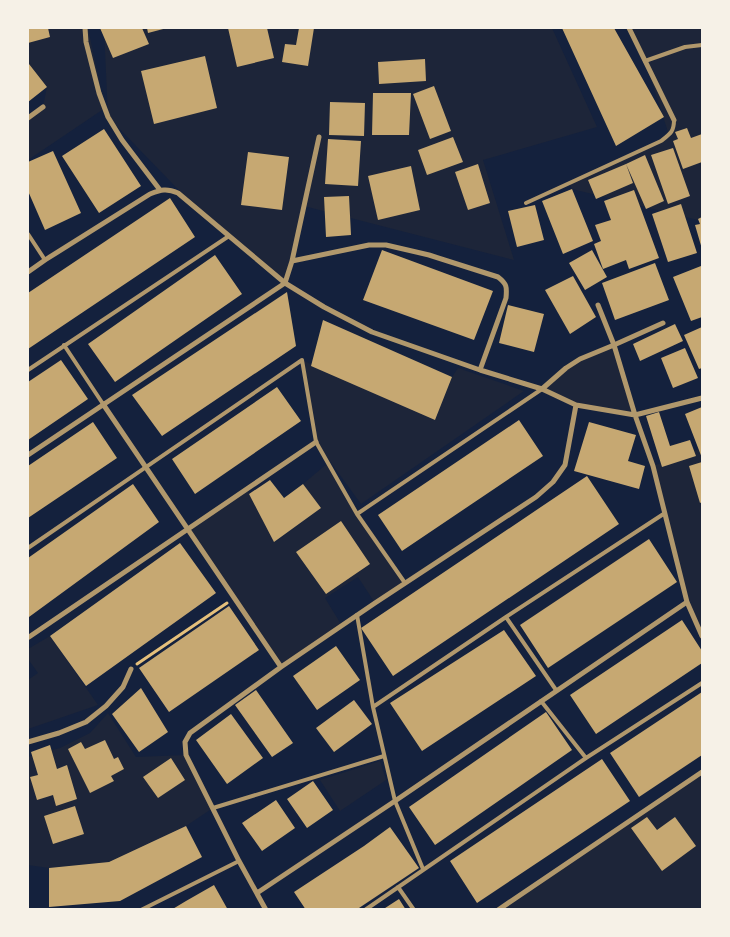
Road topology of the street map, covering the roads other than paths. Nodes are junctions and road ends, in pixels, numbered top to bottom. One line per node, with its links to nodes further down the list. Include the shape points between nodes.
1 (85, 28): 9 (street, via 86,42 108,117)
2 (629, 28): 4 (street)
3 (702, 45): 4 (lane, via 685,47)
4 (645, 61): 7 (street)
5 (43, 107): 6 (street)
6 (28, 118)
7 (674, 120): 10 (lane, via 674,128 660,141)
8 (319, 137): 14 (street)
9 (160, 190): 12 (street, via 178,193); 13 (street)
10 (526, 203)
11 (28, 234): 13 (lane)
12 (229, 236): 16 (street); 20 (lane)
13 (45, 260): 15 (street)
14 (292, 261): 16 (street); 22 (street, via 368,245 386,245 498,277 507,288 506,298)
15 (28, 272)
16 (285, 283): 22 (street, via 372,332); 25 (street)
17 (598, 305): 19 (street)
18 (664, 323): 19 (street)
19 (614, 345): 23 (street, via 580,359); 27 (street)
20 (64, 346): 21 (lane); 25 (lane)
21 (28, 370)
22 (480, 370): 23 (street)
23 (542, 388): 26 (street); 32 (lane)
24 (702, 398): 27 (street)
25 (103, 404): 29 (street); 30 (street)
26 (576, 405): 27 (street); 35 (street, via 565,465 554,482)
27 (635, 415): 31 (street)
28 (316, 442): 30 (lane, via 302,360); 32 (lane); 33 (street)
29 (28, 456)
30 (146, 467): 33 (street); 34 (lane)
31 (665, 513): 36 (street); 38 (lane)
32 (357, 514): 35 (lane)
33 (188, 529): 40 (street); 41 (street)
34 (28, 548)
35 (404, 583): 37 (street)
36 (687, 602): 39 (street); 44 (street)
37 (357, 615): 41 (street); 46 (lane)
38 (506, 617): 44 (lane); 46 (lane)
39 (702, 636)
40 (29, 637)
41 (281, 667): 52 (street, via 190,732 185,742 186,755)
42 (131, 669): 47 (street, via 123,688 86,722)
43 (702, 684): 49 (lane)
44 (556, 690): 45 (street)
45 (540, 701): 49 (lane); 51 (street)
46 (372, 706): 48 (lane)
47 (28, 742)
48 (384, 756): 51 (lane); 52 (lane)
49 (586, 758): 54 (lane)
50 (702, 772): 61 (street)
51 (395, 801): 54 (lane); 56 (street)
52 (213, 808): 53 (street)
53 (239, 861): 56 (street); 57 (lane)
54 (423, 869): 55 (lane)
55 (398, 887): 59 (lane); 60 (lane)
56 (257, 893): 58 (street)
57 (141, 910)
58 (266, 910)
59 (365, 910)
60 (414, 910)
61 (498, 910)

